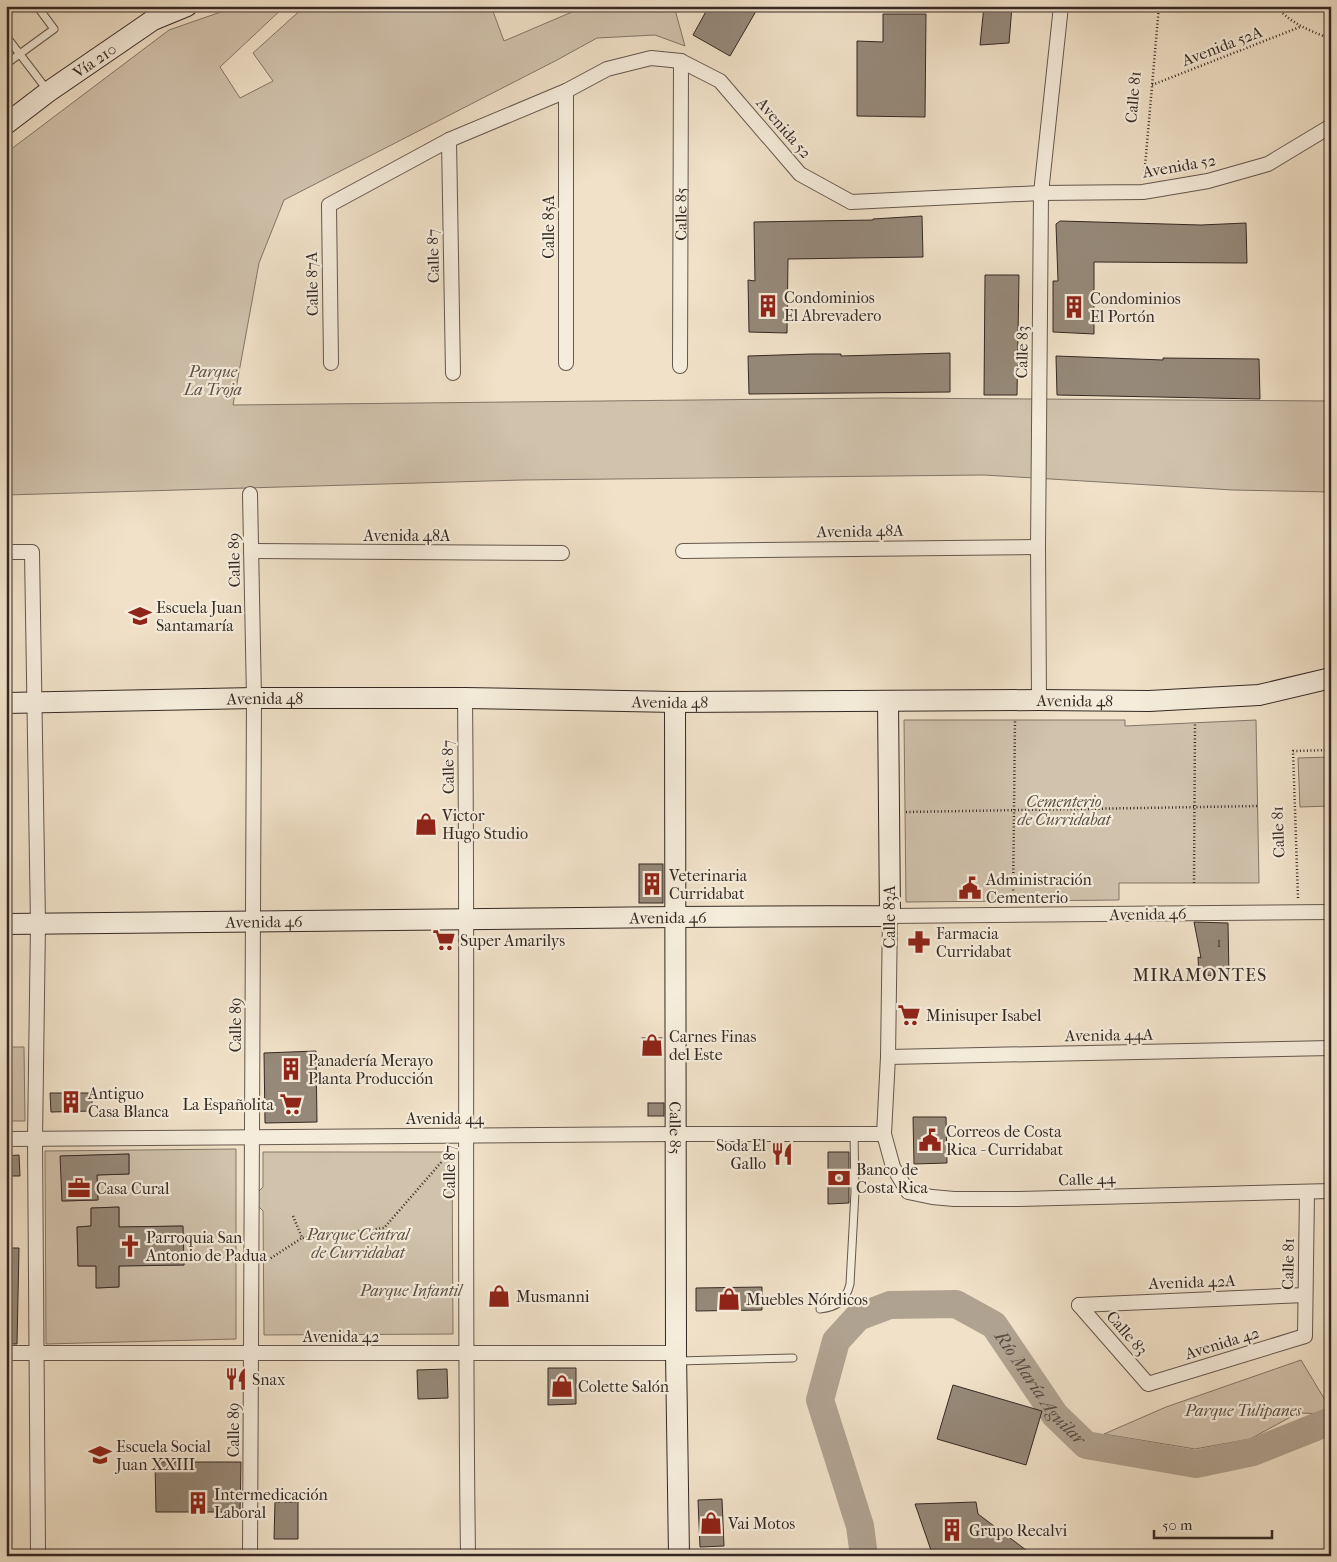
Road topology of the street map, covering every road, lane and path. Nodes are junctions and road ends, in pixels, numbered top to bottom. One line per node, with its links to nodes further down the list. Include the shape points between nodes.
1 (37, 6): 9 (lane, via 54,29)
2 (187, 6): 14 (street, Vía 210, via 154,20)
3 (1060, 6): 19 (street, Calle 83)
4 (1159, 6): 12 (path, Calle 81)
5 (1275, 6): 6 (path)
6 (1300, 27): 8 (path); 12 (path, Avenida 52A)
7 (6, 36): 9 (lane)
8 (1331, 38)
9 (19, 54): 11 (lane); 14 (lane)
10 (681, 61): 13 (street, Avenida 52, via 652,58 607,69); 19 (street, Avenida 52, via 720,82 800,174 851,202); 23 (street, Calle 85)
11 (6, 64)
12 (1152, 85): 18 (path, Calle 81)
13 (566, 91): 17 (street, Avenida 52); 22 (street, Calle 85A)
14 (48, 92): 15 (street, Vía 210)
15 (6, 124)
16 (1331, 126): 18 (street, Avenida 52, via 1268,164 1208,181)
17 (449, 140): 20 (street, Avenida 52); 24 (street, Calle 87)
18 (1143, 192): 19 (street, Avenida 52)
19 (1042, 193): 26 (street, Calle 83)
20 (329, 205): 21 (street, Calle 87A)
21 (330, 363)
22 (566, 363)
23 (680, 366)
24 (453, 373)
25 (250, 494): 27 (street, Calle 89)
26 (1038, 547): 28 (street, Avenida 48A); 34 (street, Calle 83)
27 (251, 551): 30 (street, Avenida 48A); 32 (street, Calle 89)
28 (683, 551)
29 (6, 552): 38 (street, via 32,552)
30 (562, 553)
31 (1331, 678): 34 (street, Avenida 48, via 1259,695 1149,701)
32 (254, 698): 33 (street, Avenida 48); 38 (street, Avenida 48); 53 (street, Calle 89)
33 (465, 698): 36 (street, Avenida 48); 52 (street, Calle 87)
34 (1039, 700): 35 (street, Avenida 48)
35 (888, 701): 36 (street, Avenida 48); 50 (street, Calle 83A)
36 (675, 702): 51 (street, Calle 85)
37 (6, 703): 38 (street, Avenida 48)
38 (35, 703): 55 (street)
39 (1015, 720): 44 (path)
40 (1195, 723): 43 (path)
41 (1331, 750): 48 (path, Calle 81, via 1293,751)
42 (1258, 806): 43 (path)
43 (1195, 807): 44 (path); 46 (path)
44 (1014, 810): 45 (path); 47 (path)
45 (905, 812)
46 (1194, 883)
47 (1013, 901)
48 (1298, 912): 49 (street, Avenida 46); 50 (street, Avenida 46)
49 (1331, 912)
50 (890, 916): 51 (street, Avenida 46); 57 (street, Calle 83A)
51 (676, 917): 52 (street, Avenida 46); 58 (street, Calle 85)
52 (467, 919): 53 (street, Avenida 46); 61 (street, Calle 87)
53 (252, 921): 55 (street, Avenida 46); 62 (street, Calle 89)
54 (6, 924): 55 (street, Avenida 46)
55 (38, 924): 64 (street)
56 (1331, 1048): 57 (street, Avenida 44A)
57 (888, 1056): 60 (street, Calle 83A)
58 (676, 1134): 59 (street, Avenida 44); 61 (street, Avenida 44); 79 (street, Calle 85)
59 (854, 1134): 60 (street, Avenida 44); 73 (lane, via 855,1192 850,1284 847,1295 839,1304)
60 (884, 1134): 67 (street, Calle 44, via 893,1167 908,1192 932,1197 1019,1199)
61 (467, 1136): 62 (street, Avenida 44); 78 (street, Calle 87)
62 (252, 1137): 64 (street, Avenida 44); 70 (street, Calle 89)
63 (6, 1139): 64 (street, Avenida 44)
64 (36, 1139): 76 (street)
65 (456, 1146): 69 (path, via 384,1228)
66 (1331, 1191): 67 (street, Calle 44)
67 (1307, 1192): 71 (street, Calle 81)
68 (293, 1216): 69 (path)
69 (302, 1238): 70 (path)
70 (251, 1272): 77 (street, Calle 89)
71 (1305, 1295): 72 (street, Avenida 42A); 74 (street, Calle 81)
72 (1079, 1304): 81 (street, Calle 83)
73 (820, 1309)
74 (1305, 1336): 81 (street, Avenida 42)
75 (6, 1353): 76 (street, Avenida 42)
76 (37, 1353): 77 (street, Avenida 42); 82 (street)
77 (250, 1354): 78 (street, Avenida 42); 83 (street, Calle 89)
78 (465, 1354): 79 (street, Avenida 42); 84 (street, Calle 87)
79 (676, 1357): 80 (lane, Avenida 42); 85 (street, Calle 85)
80 (793, 1358)
81 (1148, 1384)
82 (38, 1556)
83 (250, 1556)
84 (468, 1556)
85 (679, 1556)

